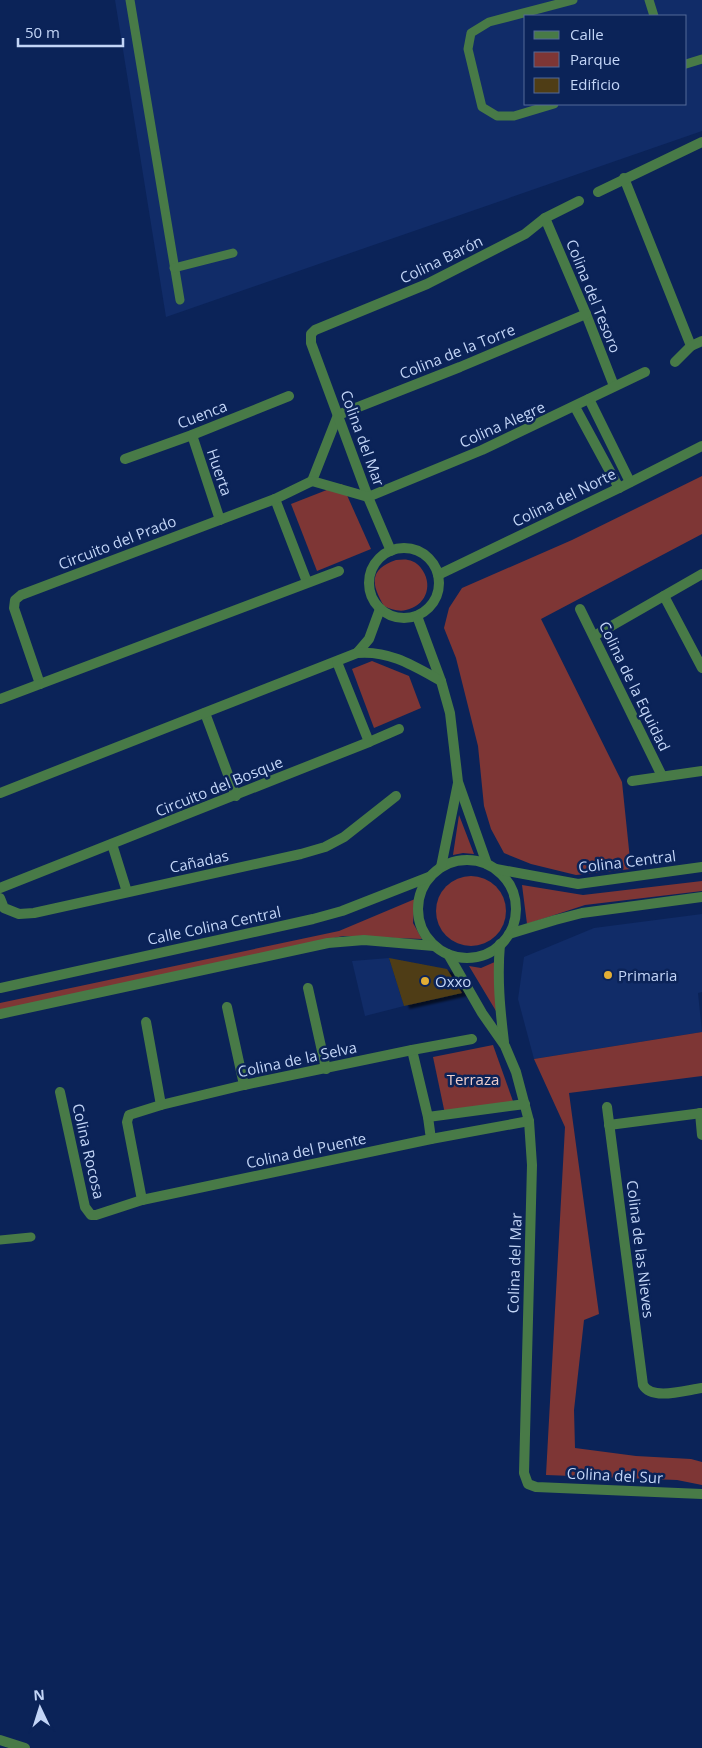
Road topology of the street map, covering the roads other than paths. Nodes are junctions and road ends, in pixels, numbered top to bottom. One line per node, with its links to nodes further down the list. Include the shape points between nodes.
1 (130, 0): 14 (lane)
2 (574, 0): 7 (lane, via 489,22 471,32 468,49 482,107 497,116 514,116)
3 (649, 0): 4 (lane)
4 (654, 15)
5 (702, 59): 6 (lane)
6 (687, 64)
7 (551, 105)
8 (702, 142): 9 (street)
9 (624, 178): 10 (street); 19 (street)
10 (598, 192)
11 (579, 201): 12 (street, Colina Barón)
12 (545, 218): 16 (street, Colina del Tesoro); 17 (street, Colina Barón, via 525,234 427,284)
13 (233, 253): 14 (lane)
14 (174, 268): 15 (lane)
15 (180, 300)
16 (586, 314): 22 (street, Colina del Tesoro); 26 (street, Colina de la Torre)
17 (311, 334): 26 (street, Colina del Mar, via 311,343)
18 (702, 341): 19 (street)
19 (691, 346): 20 (street)
20 (674, 362)
21 (645, 372): 22 (street, Colina Alegre)
22 (614, 386): 24 (street, Colina Alegre)
23 (289, 396): 27 (street, Cuenca)
24 (589, 400): 25 (street, Colina Alegre); 31 (street)
25 (575, 407): 32 (street); 33 (street, Colina Alegre, via 482,450)
26 (338, 415): 30 (street); 33 (street, Colina del Mar)
27 (192, 435): 29 (street, Cuenca); 35 (street, Huerta)
28 (702, 446): 31 (street, Colina del Norte)
29 (125, 459)
30 (312, 480): 33 (street); 34 (street, Circuito del Prado)
31 (630, 482): 32 (street, Colina del Norte)
32 (619, 488): 39 (street, Colina del Norte)
33 (368, 496): 36 (street, Colina del Mar)
34 (275, 499): 35 (street, Circuito del Prado); 40 (street)
35 (220, 520): 50 (street, Circuito del Prado, via 15,600 14,608)
36 (391, 551): 39 (street, via 410,549 420,552 428,558); 42 (street, via 375,563 369,577 369,592)
37 (339, 571): 40 (street)
38 (702, 574): 41 (street)
39 (438, 575): 44 (street, via 435,599 426,611)
40 (307, 582): 50 (street)
41 (664, 596): 45 (street); 48 (street)
42 (380, 609): 44 (street, via 397,618); 46 (street, via 369,640)
43 (580, 609): 45 (street, Colina de la Equidad)
44 (417, 616): 49 (street)
45 (594, 636): 56 (street, Colina de la Equidad)
46 (357, 653): 47 (street); 49 (street, via 390,656)
47 (337, 662): 52 (street); 54 (street)
48 (702, 668)
49 (441, 681): 58 (street, via 450,713)
50 (40, 684): 51 (street)
51 (0, 699)
52 (205, 712): 59 (street); 60 (street)
53 (400, 729): 54 (street, Circuito del Bosque)
54 (369, 742): 60 (street, Circuito del Bosque)
55 (702, 771): 56 (street)
56 (662, 776): 57 (street)
57 (632, 780)
58 (458, 782): 63 (street); 64 (street)
59 (0, 793)
60 (236, 796): 62 (street, Circuito del Bosque)
61 (396, 796): 68 (street, Cañadas, via 344,837 325,847)
62 (112, 844): 67 (street, Circuito del Bosque); 68 (street)
63 (441, 867): 64 (street, via 471,860); 66 (street)
64 (491, 867): 65 (street, Colina Central, via 578,884); 71 (street, via 506,880 513,892 516,906)
65 (702, 867)
66 (429, 877): 73 (street, via 421,890 418,920); 75 (street, Calle Colina Central, via 313,919)
67 (0, 888)
68 (127, 892): 70 (street, Cañadas, via 19,914 4,908)
69 (702, 897): 71 (street, via 582,913)
70 (0, 898)
71 (509, 934): 72 (street)
72 (500, 944): 74 (street, via 485,954 467,958); 81 (street, Colina del Mar, via 499,1000)
73 (434, 946): 74 (street); 78 (street, via 364,940 328,943)
74 (448, 954): 81 (street, Colina del Mar)
75 (0, 988)
76 (308, 988): 83 (street)
77 (227, 1007): 84 (street)
78 (0, 1014)
79 (146, 1022): 87 (street)
80 (472, 1039): 82 (street, Colina de la Selva)
81 (505, 1046): 86 (street, Colina del Mar)
82 (412, 1050): 83 (street, Colina de la Selva); 90 (street)
83 (326, 1069): 84 (street, Colina de la Selva)
84 (244, 1085): 87 (street, Colina de la Selva)
85 (60, 1092): 96 (street, Colina Rocosa, via 85,1207)
86 (525, 1104): 90 (street); 91 (street, Colina del Mar)
87 (161, 1105): 95 (street, Colina de la Selva, via 129,1116 127,1122)
88 (607, 1107): 92 (street, Colina de las Nieves)
89 (701, 1113): 92 (street); 93 (street)
90 (428, 1118): 94 (street)
91 (529, 1120): 94 (street, Colina del Puente); 100 (street, Colina del Mar, via 532,1166 524,1473)
92 (609, 1125): 99 (street, Colina de las Nieves, via 643,1385 650,1392 661,1394)
93 (702, 1135)
94 (431, 1138): 95 (street, Colina del Puente)
95 (142, 1200): 96 (street, Colina del Puente)
96 (91, 1214)
97 (31, 1237): 98 (lane)
98 (0, 1240)
99 (702, 1388)
100 (528, 1484): 101 (street, Colina del Sur, via 536,1487)
101 (702, 1494)
102 (0, 1740): 103 (street)
103 (25, 1748)

